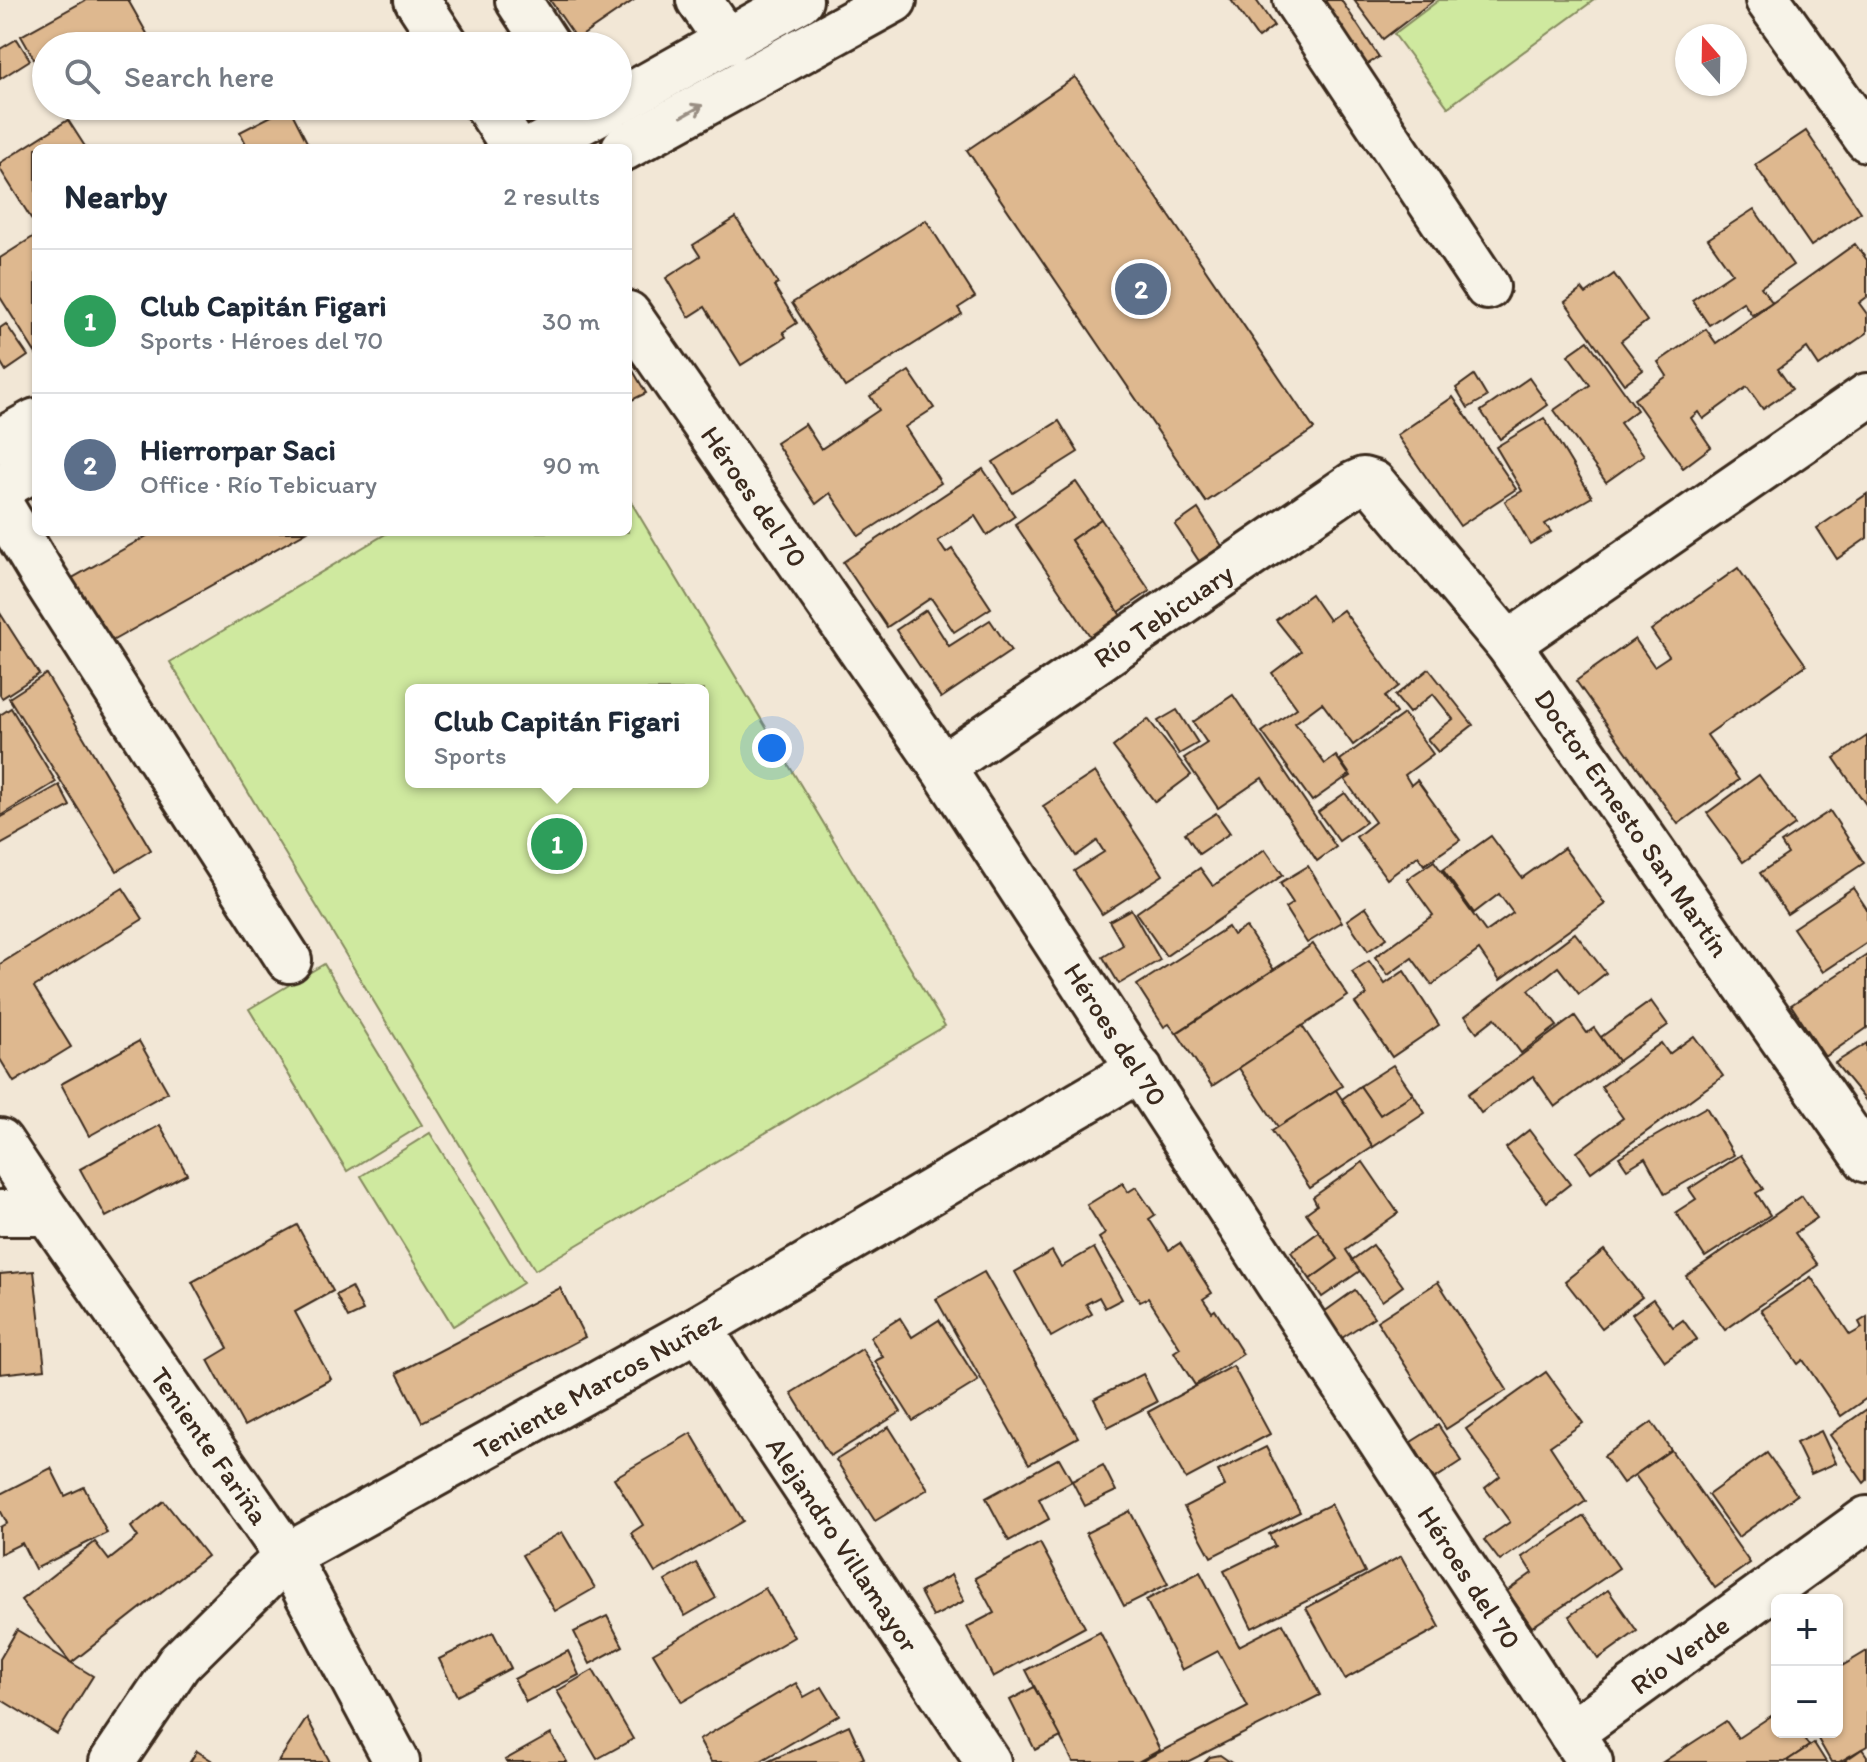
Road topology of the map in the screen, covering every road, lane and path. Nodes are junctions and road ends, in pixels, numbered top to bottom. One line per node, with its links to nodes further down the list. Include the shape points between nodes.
1 (417, 0): 8 (street)
2 (518, 0): 9 (street)
3 (699, 0): 10 (street)
4 (800, 0): 10 (street)
5 (894, 0): 17 (street, one-way to 5)
6 (1296, 0): 18 (street)
7 (1768, 0): 14 (street)
8 (438, 32)
9 (539, 32)
10 (728, 42): 11 (street)
11 (632, 92)
12 (496, 120): 15 (street)
13 (580, 120): 16 (street)
14 (1867, 139)
15 (512, 144)
16 (541, 144)
17 (631, 144)
18 (1487, 287)
19 (632, 320): 28 (street, Héroes del 70)
20 (1867, 396): 27 (street)
21 (32, 423): 22 (street)
22 (0, 441)
23 (32, 470): 24 (street)
24 (0, 488)
25 (1385, 496): 27 (street, Doctor Ernesto San Martín); 28 (street, Río Tebicuary, via 1373,483 1354,484)
26 (0, 504): 29 (street)
27 (1508, 644): 32 (street, Doctor Ernesto San Martín)
28 (942, 767): 30 (street, Héroes del 70)
29 (289, 960)
30 (1140, 1069): 35 (street, Teniente Marcos Nuñez); 38 (street, Héroes del 70)
31 (0, 1141): 34 (street, Teniente Fariña)
32 (1867, 1160)
33 (0, 1213): 34 (street)
34 (48, 1213): 37 (street, Teniente Fariña)
35 (699, 1328): 37 (street, Teniente Marcos Nuñez); 41 (street, Alejandro Villamayor)
36 (1867, 1519): 38 (street, Río Verde)
37 (287, 1556): 39 (street, Teniente Marcos Nuñez, via 179,1663); 40 (street, Teniente Fariña)
38 (1581, 1748)
39 (112, 1762)
40 (397, 1762)
41 (988, 1762)

